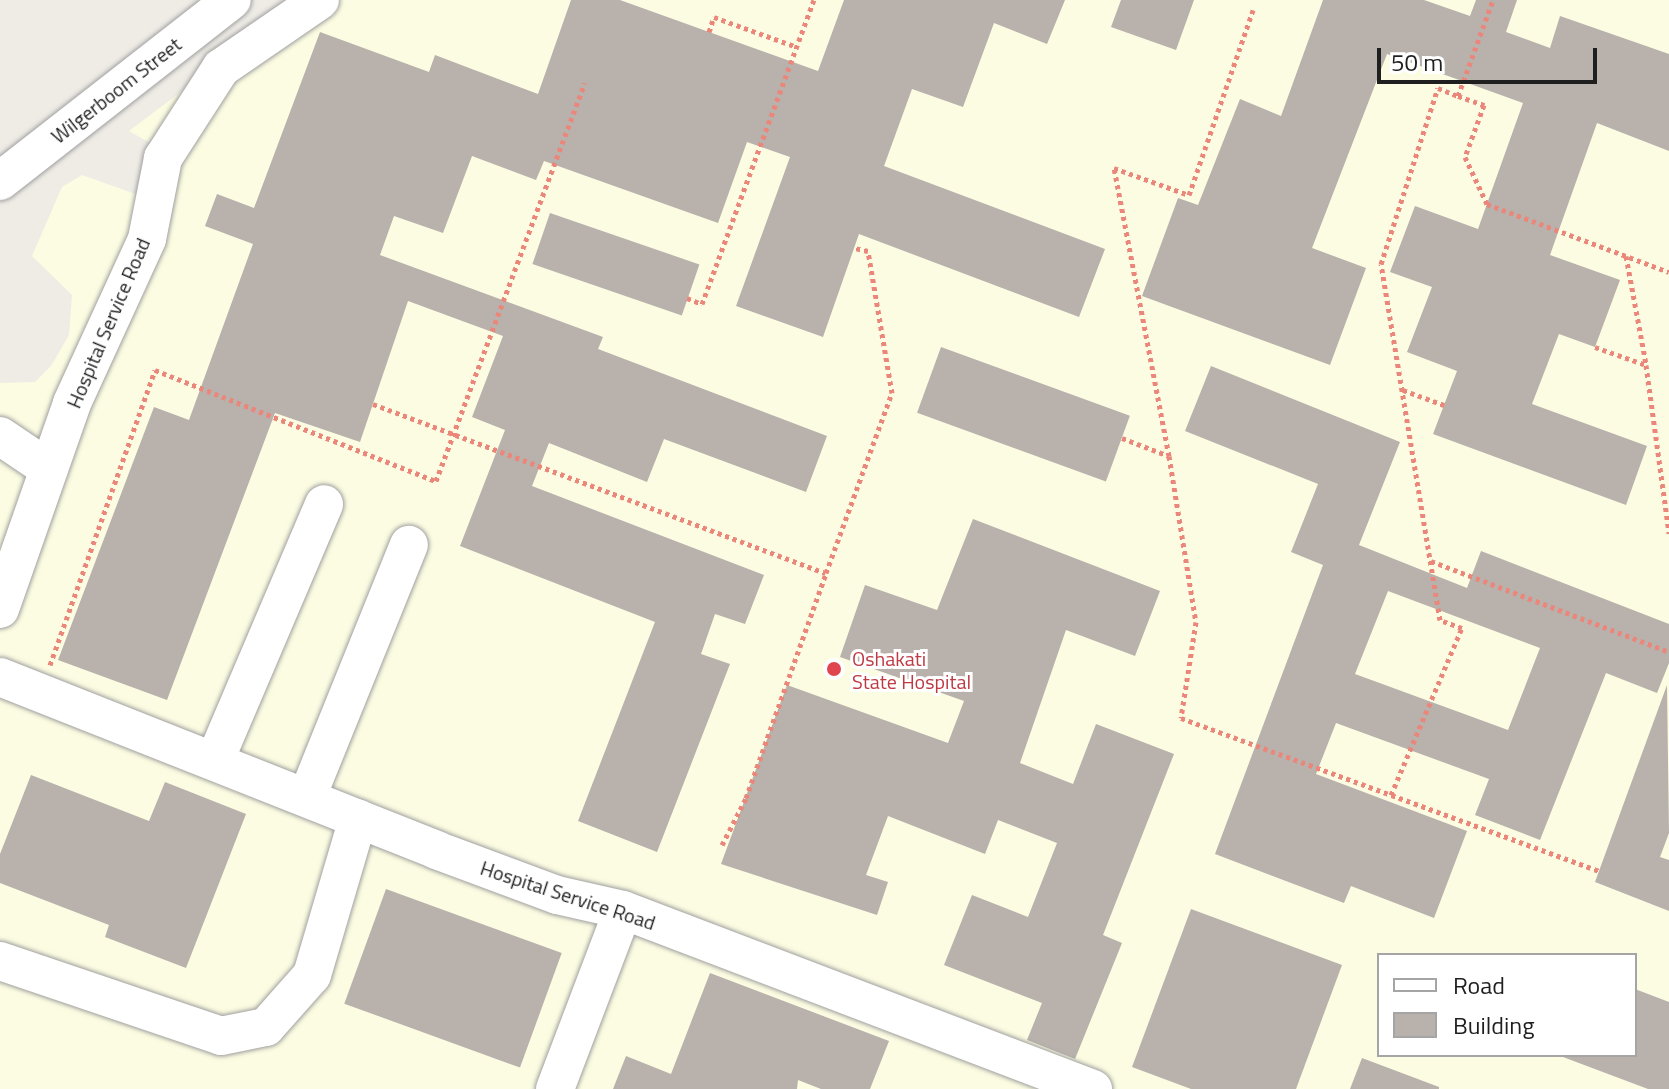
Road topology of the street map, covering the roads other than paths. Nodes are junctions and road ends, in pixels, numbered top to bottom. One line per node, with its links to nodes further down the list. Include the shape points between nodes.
1 (232, 0): 3 (street, Wilgerboom Street)
2 (320, 0): 5 (street, Hospital Service Road, via 221,68 163,158 147,239)
3 (0, 181)
4 (0, 436): 5 (street)
5 (49, 469): 8 (street, Hospital Service Road)
6 (324, 504): 10 (street)
7 (409, 545): 11 (street)
8 (0, 609)
9 (0, 677): 10 (street, Hospital Service Road)
10 (215, 760): 11 (street, Hospital Service Road)
11 (307, 797): 12 (street, Hospital Service Road)
12 (358, 819): 13 (street, Hospital Service Road, via 557,895); 14 (street, via 312,975 266,1027 221,1036)
13 (623, 910): 15 (street); 16 (street, Hospital Service Road)
14 (0, 961)
15 (555, 1089)
16 (1093, 1089)

